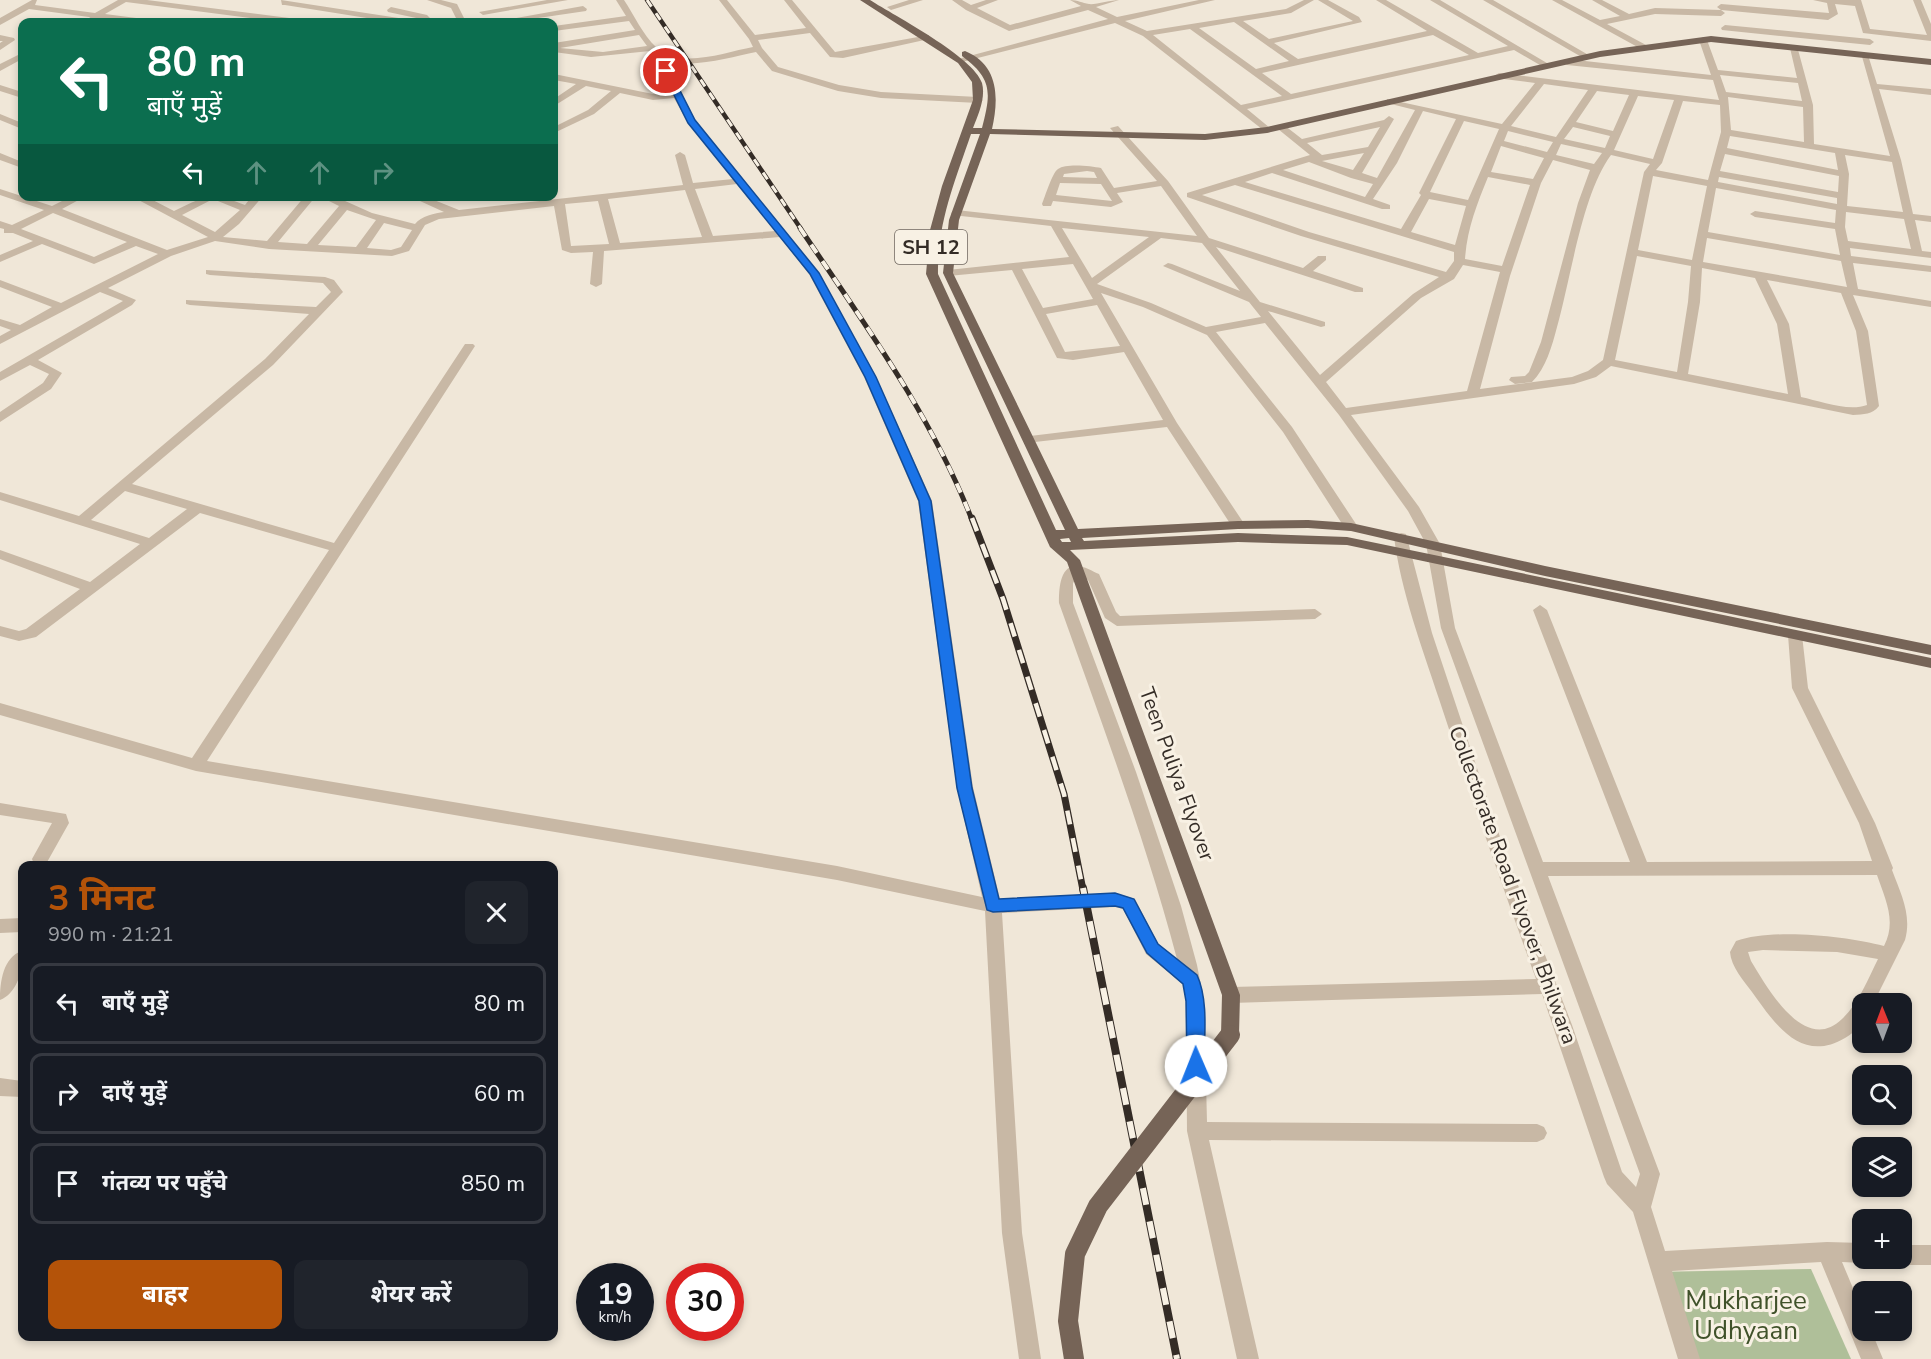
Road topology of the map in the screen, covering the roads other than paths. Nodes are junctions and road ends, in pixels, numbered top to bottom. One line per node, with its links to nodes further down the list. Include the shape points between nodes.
1 (38, 0): 38 (street)
2 (126, 0): 31 (street); 49 (street)
3 (189, 0): 39 (street)
4 (285, 0): 34 (street)
5 (431, 0): 58 (street, via 454,6)
6 (482, 0): 47 (street)
7 (564, 0): 40 (street)
8 (620, 0): 61 (street)
9 (723, 0): 79 (street)
10 (788, 0): 71 (street)
11 (864, 0): 77 (main road, SH 12)
12 (879, 0): 41 (main road, SH 12)
13 (920, 0): 41 (street)
14 (956, 0): 43 (street)
15 (994, 0): 43 (street)
16 (1074, 0): 44 (street)
17 (1115, 0): 44 (street)
18 (1178, 0): 37 (street)
19 (1210, 0): 37 (street)
20 (1310, 0): 62 (street, via 1288,11)
21 (1322, 0): 82 (street, via 1358,22)
22 (1380, 0): 74 (street)
23 (1434, 0): 87 (street)
24 (1487, 0): 95 (street)
25 (1556, 0): 66 (street)
26 (1596, 0): 50 (street)
27 (1757, 0): 46 (street)
28 (1792, 0): 48 (street)
29 (1816, 0): 32 (street)
30 (1917, 0): 78 (street)
31 (143, 1): 39 (street)
32 (1830, 1): 33 (street); 48 (street, via 1834,14 1831,17)
33 (1857, 2): 72 (street)
34 (307, 3): 56 (street)
35 (348, 3): 57 (street)
36 (581, 4): 51 (street); 67 (street)
37 (1187, 5): 63 (street)
38 (27, 6): 49 (street); 64 (street)
39 (177, 6): 45 (street)
40 (525, 6): 47 (street); 51 (street)
41 (891, 7): 97 (main road, SH 12)
42 (1721, 7): 46 (street); 50 (street, via 1643,9); 70 (street)
43 (969, 8): 44 (street, via 1012,28)
44 (1089, 8): 63 (street)
45 (225, 9): 54 (street); 55 (street)
46 (1759, 11): 48 (street)
47 (483, 12): 59 (street)
48 (1795, 14): 76 (street)
49 (95, 16): 52 (street); 53 (street)
50 (1627, 16): 66 (street)
51 (530, 17): 60 (street)
52 (91, 18)
53 (111, 18)
54 (213, 18)
55 (270, 18)
56 (384, 18)
57 (425, 18)
58 (460, 18)
59 (487, 18)
60 (524, 18)
61 (631, 18): 67 (street); 73 (street)
62 (1236, 20): 69 (street); 82 (street)
63 (1119, 21): 75 (street); 97 (street)
64 (1, 22): 65 (street)
65 (12, 23)
66 (1599, 23): 88 (street)
67 (591, 24): 68 (street)
68 (558, 28)
69 (1193, 28): 75 (street); 104 (street)
70 (1725, 28): 76 (street); 81 (street)
71 (811, 30): 77 (street, via 836,56); 79 (street)
72 (1866, 31): 78 (street); 83 (street)
73 (641, 32): 86 (street); 91 (street)
74 (1433, 32): 94 (street); 98 (street)
75 (1146, 34): 126 (street)
76 (1801, 35): 83 (street)
77 (926, 37): 97 (main road, SH 12)
78 (1931, 37)
79 (753, 38): 92 (street)
80 (1704, 40): 81 (main road); 88 (main road); 105 (street)
81 (1729, 41): 89 (main road)
82 (1266, 42): 98 (street)
83 (1870, 42): 96 (street)
84 (3, 43): 85 (street)
85 (18, 45)
86 (558, 47)
87 (1517, 47): 94 (street); 102 (street)
88 (1643, 47): 95 (main road)
89 (1794, 48): 93 (main road); 109 (street)
90 (558, 49): 91 (street, via 601,56)
91 (653, 49): 92 (street, via 673,60 689,62); 118 (street)
92 (758, 49): 123 (street, via 775,69 838,88 881,95)
93 (1864, 55): 96 (main road); 111 (street)
94 (1477, 56): 119 (street)
95 (1588, 57): 99 (main road)
96 (1876, 57): 100 (main road)
97 (966, 59): 123 (main road, SH 12, via 977,82); 136 (main road, SH 12, via 987,73 990,81)
98 (1296, 62): 104 (street)
99 (1567, 62): 102 (main road); 105 (street)
100 (1931, 62)
101 (5, 63): 103 (street)
102 (1548, 66): 106 (main road)
103 (0, 68)
104 (1254, 72): 119 (street)
105 (1716, 75): 109 (street); 121 (street)
106 (1499, 76): 108 (street); 124 (main road)
107 (558, 78): 110 (street)
108 (1542, 81): 113 (street); 137 (street)
109 (1803, 81): 125 (street)
110 (583, 84): 114 (street); 122 (street)
111 (1874, 86): 116 (street); 154 (street)
112 (0, 88): 117 (street)
113 (1594, 88): 115 (street); 131 (street)
114 (617, 91): 118 (street, via 658,97); 135 (street, via 591,112)
115 (1635, 92): 120 (street); 141 (street)
116 (1931, 93)
117 (18, 94)
118 (678, 95): 164 (street, via 691,121)
119 (1290, 97): 126 (street)
120 (1679, 98): 121 (street); 156 (street)
121 (1723, 99): 125 (street); 140 (street)
122 (558, 100)
123 (978, 100): 133 (main road, SH 12)
124 (1394, 102): 127 (street); 130 (street); 134 (main road)
125 (1808, 105): 145 (street)
126 (1239, 108): 138 (street)
127 (1420, 108): 129 (street); 167 (street)
128 (0, 117): 132 (street)
129 (1461, 118): 137 (street); 173 (street)
130 (1388, 122): 143 (street); 146 (street)
131 (1570, 123): 141 (street); 142 (street)
132 (18, 124)
133 (971, 127): 136 (main road); 281 (main road, SH 12, via 932,240 932,274)
134 (1281, 127): 138 (main road); 143 (street)
135 (558, 128)
136 (987, 128): 139 (main road); 194 (main road, SH 12)
137 (1504, 129): 142 (street); 144 (street)
138 (1267, 130): 139 (main road, via 1205,137)
139 (1119, 132): 166 (street)
140 (1726, 132): 145 (street); 147 (street)
141 (1616, 135): 149 (street)
142 (1558, 141): 149 (street); 152 (street)
143 (1300, 142): 153 (street)
144 (1500, 143): 152 (street); 160 (street)
145 (1809, 145): 148 (street)
146 (1371, 149): 153 (street, via 1328,158); 162 (street)
147 (1721, 150): 161 (street); 163 (street)
148 (1839, 150): 154 (street); 161 (street)
149 (1608, 152): 156 (street); 157 (street)
150 (680, 155): 169 (street)
151 (0, 156): 155 (street)
152 (1549, 156): 157 (street); 168 (street)
153 (1313, 157): 158 (street); 162 (street)
154 (1896, 160): 198 (street)
155 (18, 163)
156 (1657, 163): 159 (street)
157 (1596, 168): 267 (street, via 1547,342 1534,373 1527,379)
158 (1273, 170): 165 (street); 187 (street)
159 (1649, 172): 163 (street); 222 (street)
160 (1487, 174): 168 (street); 190 (street)
161 (1844, 174): 189 (street)
162 (1355, 176): 167 (street)
163 (1714, 178): 189 (street); 208 (street)
164 (740, 181): 169 (street); 206 (street)
165 (1236, 182): 172 (street); 207 (street)
166 (1164, 183): 170 (street); 176 (street)
167 (1379, 183): 187 (street)
168 (1536, 183): 235 (street)
169 (689, 187): 174 (street); 212 (street)
170 (1111, 191): 170 (street, via 1097,170 1063,170 1049,201 1116,203)
171 (0, 192): 175 (street)
172 (1193, 195): 176 (street); 240 (street, via 1305,234)
173 (1425, 195): 190 (street); 207 (street)
174 (602, 197): 188 (street); 218 (street)
175 (18, 198)
176 (1176, 199): 213 (street)
177 (27, 201): 193 (street)
178 (71, 201): 193 (street)
179 (146, 201): 197 (street)
180 (203, 201): 197 (street)
181 (226, 201): 192 (street)
182 (253, 201): 192 (street)
183 (307, 201): 217 (street)
184 (335, 201): 220 (street)
185 (338, 201): 200 (street)
186 (426, 201): 195 (street)
187 (1367, 201): 191 (street)
188 (559, 202): 195 (street); 219 (street, via 566,248)
189 (1841, 202): 198 (street); 203 (street)
190 (1472, 204): 226 (street)
191 (1386, 207)
192 (246, 209): 211 (street)
193 (54, 210): 205 (street); 215 (street)
194 (956, 213): 202 (street); 238 (main road, SH 12)
195 (458, 214): 204 (street, via 429,218)
196 (1755, 214): 203 (street)
197 (174, 215): 211 (street)
198 (1909, 216): 199 (street); 223 (street)
199 (1931, 219)
200 (381, 220): 204 (street); 221 (street)
201 (0, 224): 205 (street)
202 (1055, 224): 210 (street); 230 (street)
203 (1840, 227): 216 (street)
204 (417, 228): 221 (street, via 400,252)
205 (11, 230): 209 (street); 214 (street)
206 (783, 234): 212 (street); 303 (street, via 814,273 870,377 925,501 965,788)
207 (1404, 234): 226 (street)
208 (1704, 234): 229 (street); 231 (street)
209 (0, 235)
210 (1159, 235): 213 (street); 243 (street)
211 (215, 238): 217 (street); 224 (street)
212 (708, 238): 218 (street)
213 (1205, 240): 237 (street); 249 (street)
214 (41, 241): 215 (street, via 94,261); 228 (street)
215 (138, 241): 224 (street)
216 (1843, 244): 223 (street); 229 (street)
217 (269, 246): 220 (street)
218 (615, 246): 219 (street)
219 (599, 247): 242 (street)
220 (309, 248): 221 (street)
221 (359, 251)
222 (1632, 252): 231 (street); 263 (street)
223 (1917, 253): 225 (street)
224 (167, 254): 244 (street)
225 (1931, 255)
226 (1459, 256): 235 (street); 240 (street)
227 (1322, 258): 237 (street)
228 (0, 259)
229 (1846, 259): 234 (street); 246 (street)
230 (1076, 260): 233 (street); 243 (street)
231 (1697, 264): 239 (street); 264 (street)
232 (1168, 266): 249 (street)
233 (1016, 267): 238 (street); 253 (street)
234 (1931, 269)
235 (1506, 270): 267 (street)
236 (210, 272): 252 (street, via 330,282 337,292)
237 (1305, 272): 245 (street)
238 (948, 273): 272 (main road, SH 12)
239 (1760, 276): 246 (street); 268 (street, via 1783,324)
240 (1450, 277): 266 (street, via 1417,296)
241 (0, 283): 251 (street)
242 (596, 284)
243 (1090, 285): 247 (street); 258 (street)
244 (99, 288): 251 (street); 262 (street, via 130,300)
245 (1359, 290)
246 (1849, 292): 250 (street); 268 (street, via 1862,331 1873,406 1860,412)
247 (1100, 301): 253 (street); 261 (street)
248 (190, 302): 252 (street)
249 (1255, 302): 254 (street); 256 (street)
250 (1931, 304)
251 (61, 307): 257 (street)
252 (319, 311): 273 (street, via 269,362)
253 (1039, 312): 261 (street, via 1063,356)
254 (1268, 319): 258 (street); 266 (street)
255 (0, 322): 257 (street)
256 (1321, 324)
257 (19, 329): 259 (street)
258 (1207, 330): 278 (street, via 1288,430)
259 (0, 341)
260 (469, 346): 284 (street)
261 (1127, 348): 271 (street)
262 (29, 360): 265 (street); 270 (street, via 56,373 47,386)
263 (1609, 362): 264 (street); 267 (street, via 1574,380)
264 (1682, 376): 268 (street)
265 (0, 377)
266 (1318, 382): 269 (street)
267 (1474, 388): 269 (street)
268 (1795, 399)
269 (1343, 412): 283 (street, via 1414,510)
270 (0, 418)
271 (1171, 423): 272 (street); 277 (street)
272 (1030, 440): 280 (main road, SH 12)
273 (123, 486): 275 (street); 276 (street)
274 (0, 496): 276 (street)
275 (196, 508): 282 (street); 284 (street)
276 (80, 522): 282 (street)
277 (1238, 525): 278 (main road); 280 (main road)
278 (1351, 527): 279 (main road)
279 (1401, 537): 283 (main road); 285 (street, Collectorate Road Flyover, Bhilwara)
280 (1076, 539): 281 (main road); 285 (main road, via 1297,537 1347,541); 288 (main road)
281 (1055, 541): 288 (main road)
282 (148, 542): 289 (street)
283 (1433, 544): 287 (street); 294 (main road, via 1545,572)
284 (337, 548): 297 (street)
285 (1403, 553): 287 (main road); 309 (street, Collectorate Road Flyover, Bhilwara, via 1495,846)
286 (0, 555): 289 (street)
287 (1437, 561): 293 (main road); 301 (street, via 1448,628)
288 (1074, 565): 291 (street, via 1094,577 1110,615 1117,621); 308 (street, via 1066,582 1066,603 1132,783 1172,906); 312 (main road, Teen Puliya Flyover)
289 (90, 587): 292 (street, via 31,633 18,636)
290 (1540, 610): 302 (street)
291 (1316, 614)
292 (0, 631)
293 (1795, 635): 295 (main road); 300 (street, via 1800,688 1867,823)
294 (1931, 650)
295 (1931, 663)
296 (1, 711): 297 (street)
297 (196, 765): 303 (street, via 837,873)
298 (0, 809): 299 (street, via 60,818 61,823)
299 (40, 859)
300 (1884, 868): 302 (street); 306 (street, via 1899,913 1899,930)
301 (1537, 869): 302 (street); 318 (street, via 1650,1174)
302 (1641, 869)
303 (993, 906): 308 (street, via 1115,900 1129,904 1152,949); 324 (street, via 1012,1233)
304 (18, 925): 305 (street)
305 (0, 926)
306 (1889, 954): 311 (street); 313 (street, via 1848,944 1824,943 1757,942 1739,950 1745,967 1779,1015 1802,1034 1831,1037)
307 (18, 964): 310 (street)
308 (1191, 980): 316 (street, via 1195,1001)
309 (1548, 986): 312 (street); 318 (street, Collectorate Road Flyover, Bhilwara, via 1614,1177)
310 (0, 992)
311 (1869, 993)
312 (1232, 995): 325 (main road, Teen Puliya Flyover, bridge, via 1230,1035 1098,1206 1075,1254 1068,1321)
313 (1852, 1023)
314 (0, 1087): 315 (street)
315 (18, 1089)
316 (1197, 1131): 317 (street); 326 (street)
317 (1537, 1133)
318 (1641, 1207): 323 (street)
319 (1827, 1252): 320 (street); 323 (street); 328 (street)
320 (1852, 1253)
321 (1912, 1255): 322 (street)
322 (1931, 1256)
323 (1658, 1262): 327 (street)
324 (1030, 1359)
325 (1074, 1359)
326 (1248, 1359)
327 (1689, 1359)
328 (1872, 1359)

